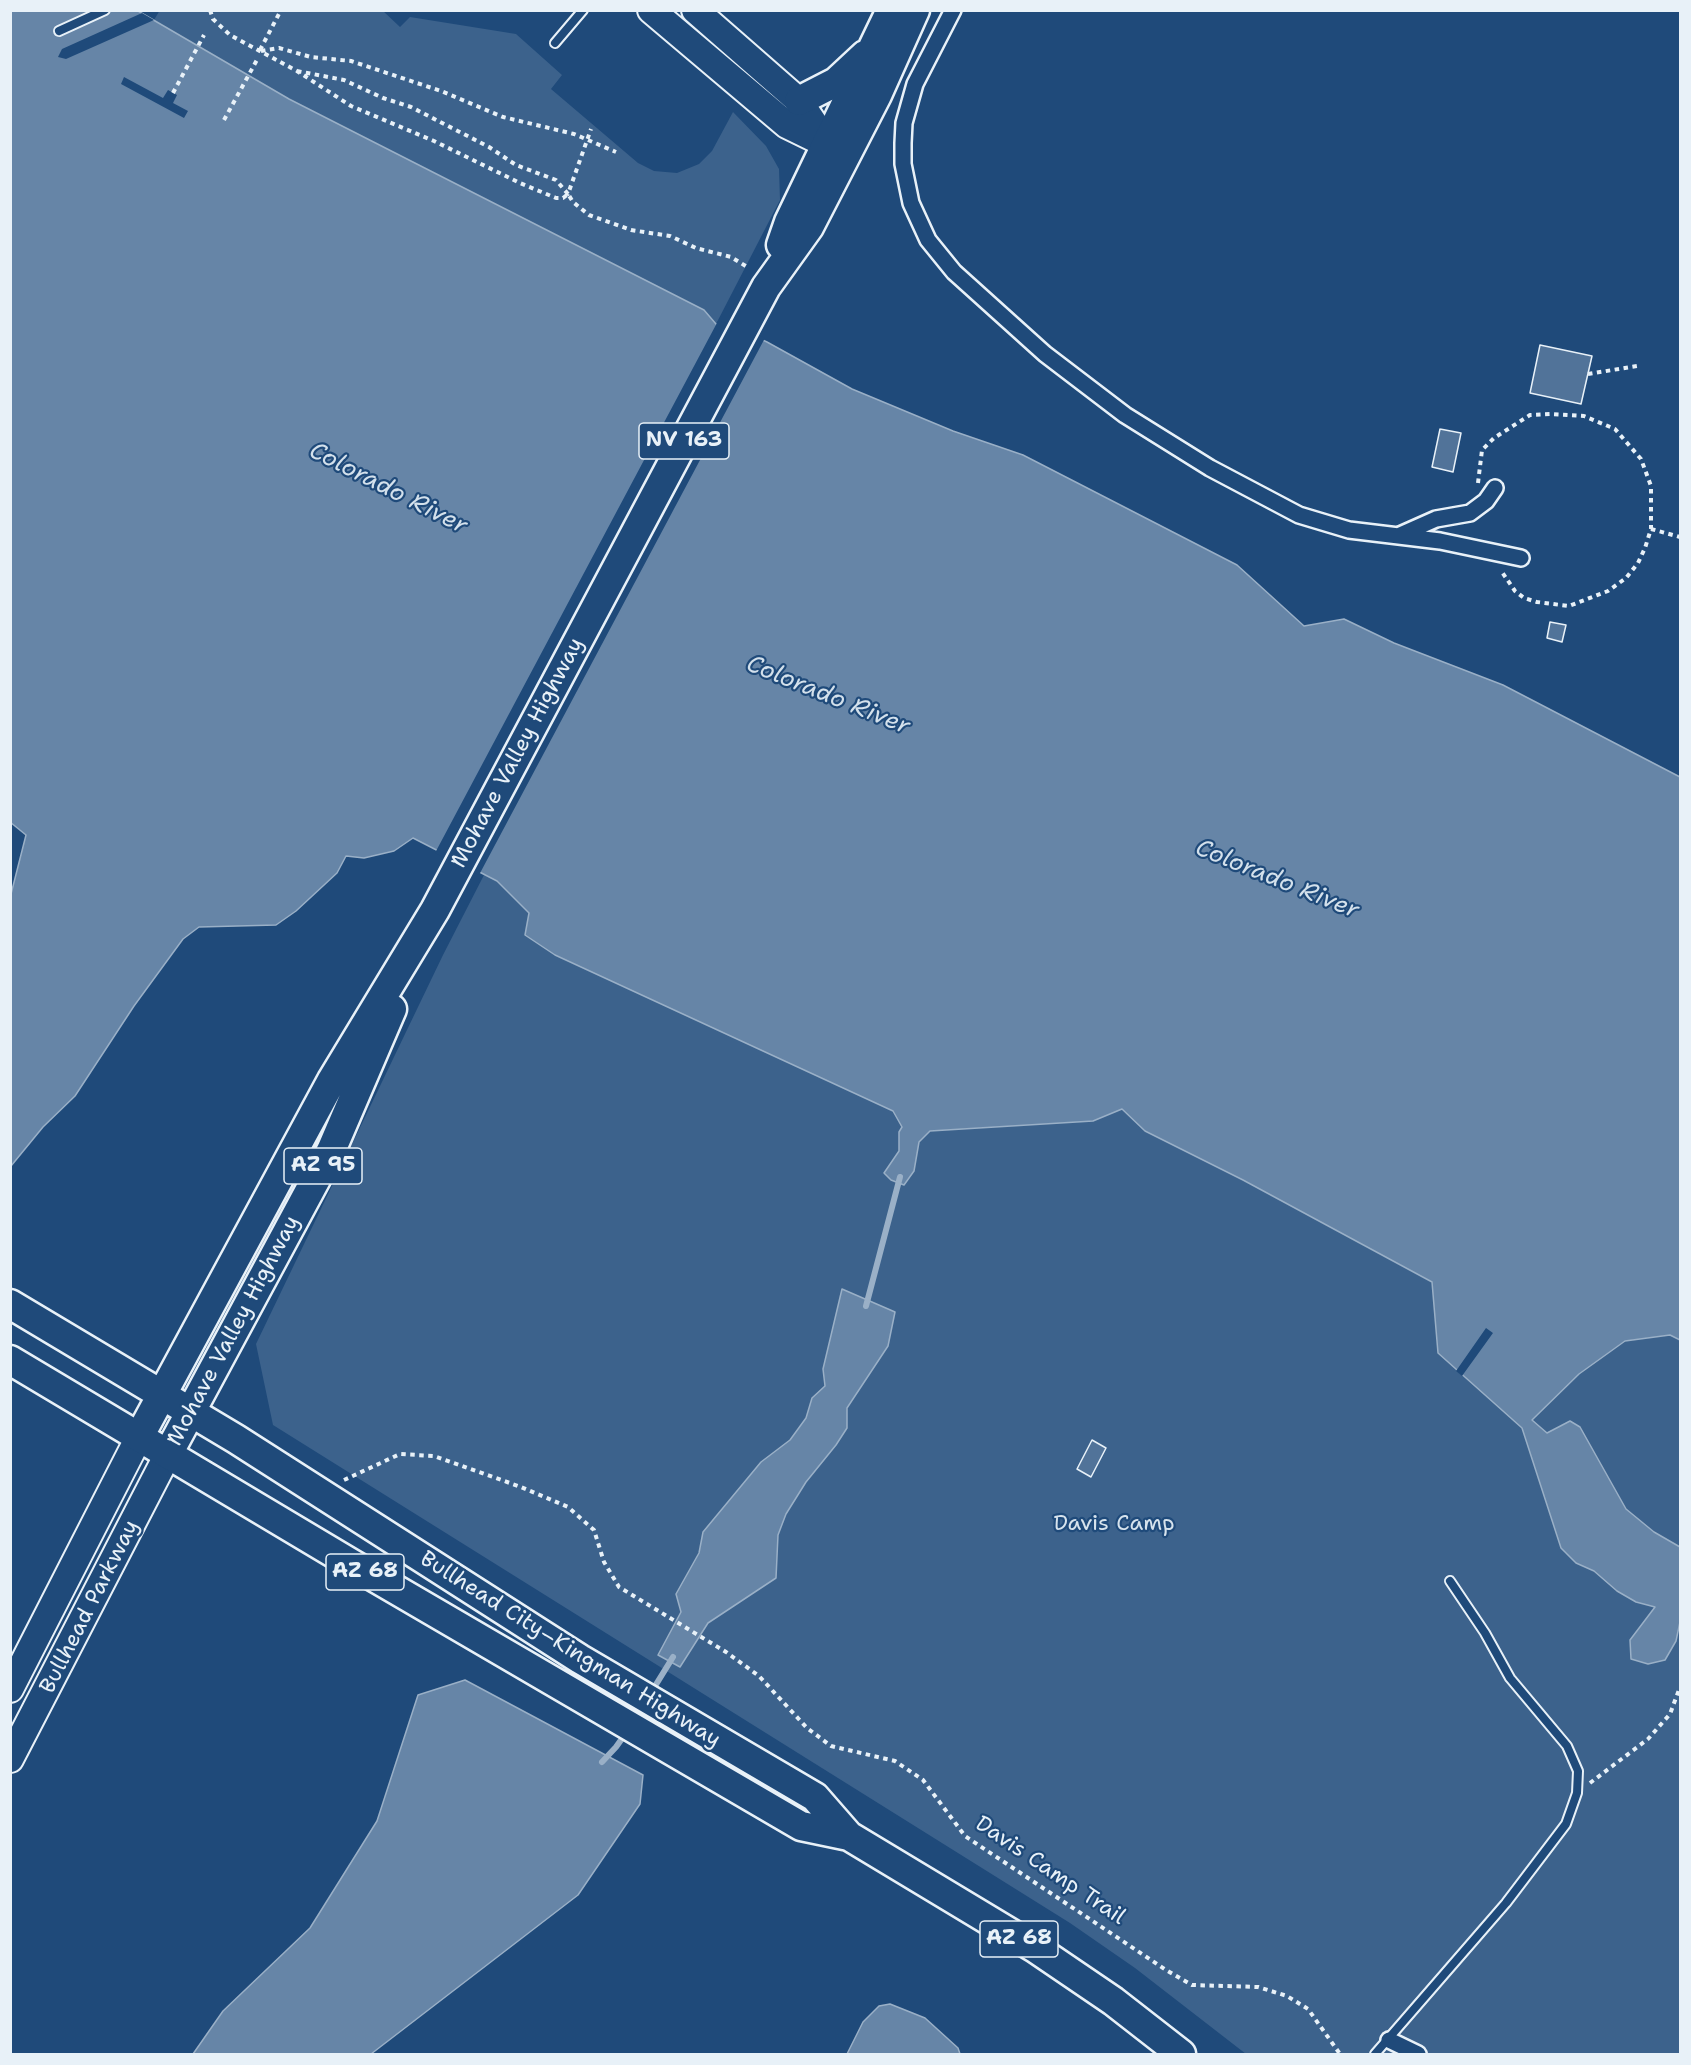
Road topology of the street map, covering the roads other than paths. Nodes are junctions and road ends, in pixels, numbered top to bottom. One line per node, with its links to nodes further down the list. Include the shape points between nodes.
1 (105, 10): 8 (lane)
2 (583, 10): 9 (lane)
3 (651, 10): 12 (main road, via 787,125)
4 (695, 10): 11 (main road)
5 (891, 10): 10 (highway, NV 163)
6 (915, 10): 12 (highway, NV 163)
7 (953, 10): 14 (street, via 915,84 904,123 903,164 911,203 940,256 1045,354 1125,415 1210,468 1324,524)
8 (59, 31)
9 (555, 43)
10 (877, 43): 11 (highway, via 836,82); 12 (highway, NV 163)
11 (799, 101): 12 (main road)
12 (836, 151): 16 (highway, NV 163, via 809,227 758,277)
13 (1496, 488): 14 (street, via 1470,513 1436,519)
14 (1400, 536): 15 (street)
15 (1521, 558)
16 (602, 596): 17 (highway, Mohave Valley Highway / AZ 95)
17 (435, 910): 20 (highway, Mohave Valley Highway / AZ 95, via 332,1080); 21 (highway, Mohave Valley Highway / AZ 95, via 331,1151)
18 (10, 1304): 20 (highway, Mohave Valley Highway)
19 (10, 1360): 22 (highway, Mohave Valley Highway)
20 (162, 1394): 21 (highway, Bullhead City–Kingman Highway / AZ 68); 22 (highway, Bullhead Parkway)
21 (190, 1411): 23 (highway, Mohave Valley Highway / AZ 95); 27 (highway, Bullhead City–Kingman Highway / AZ 68, via 580,1659 815,1797)
22 (139, 1437): 23 (highway, Mohave Valley Highway); 25 (main road, Bullhead Parkway)
23 (168, 1454): 26 (main road, Bullhead Parkway); 27 (highway, Bullhead City–Kingman Highway / AZ 68, via 801,1826)
24 (1450, 1581): 28 (lane, via 1510,1678 1567,1746 1578,1771 1576,1793 1566,1824 1506,1903)
25 (10, 1689)
26 (10, 1759)
27 (849, 1836): 29 (highway, Bullhead City–Kingman Highway / AZ 68, via 1035,1948 1113,2001)
28 (1389, 2040): 30 (lane); 31 (street)
29 (1181, 2055)
30 (1375, 2055)
31 (1418, 2055)

